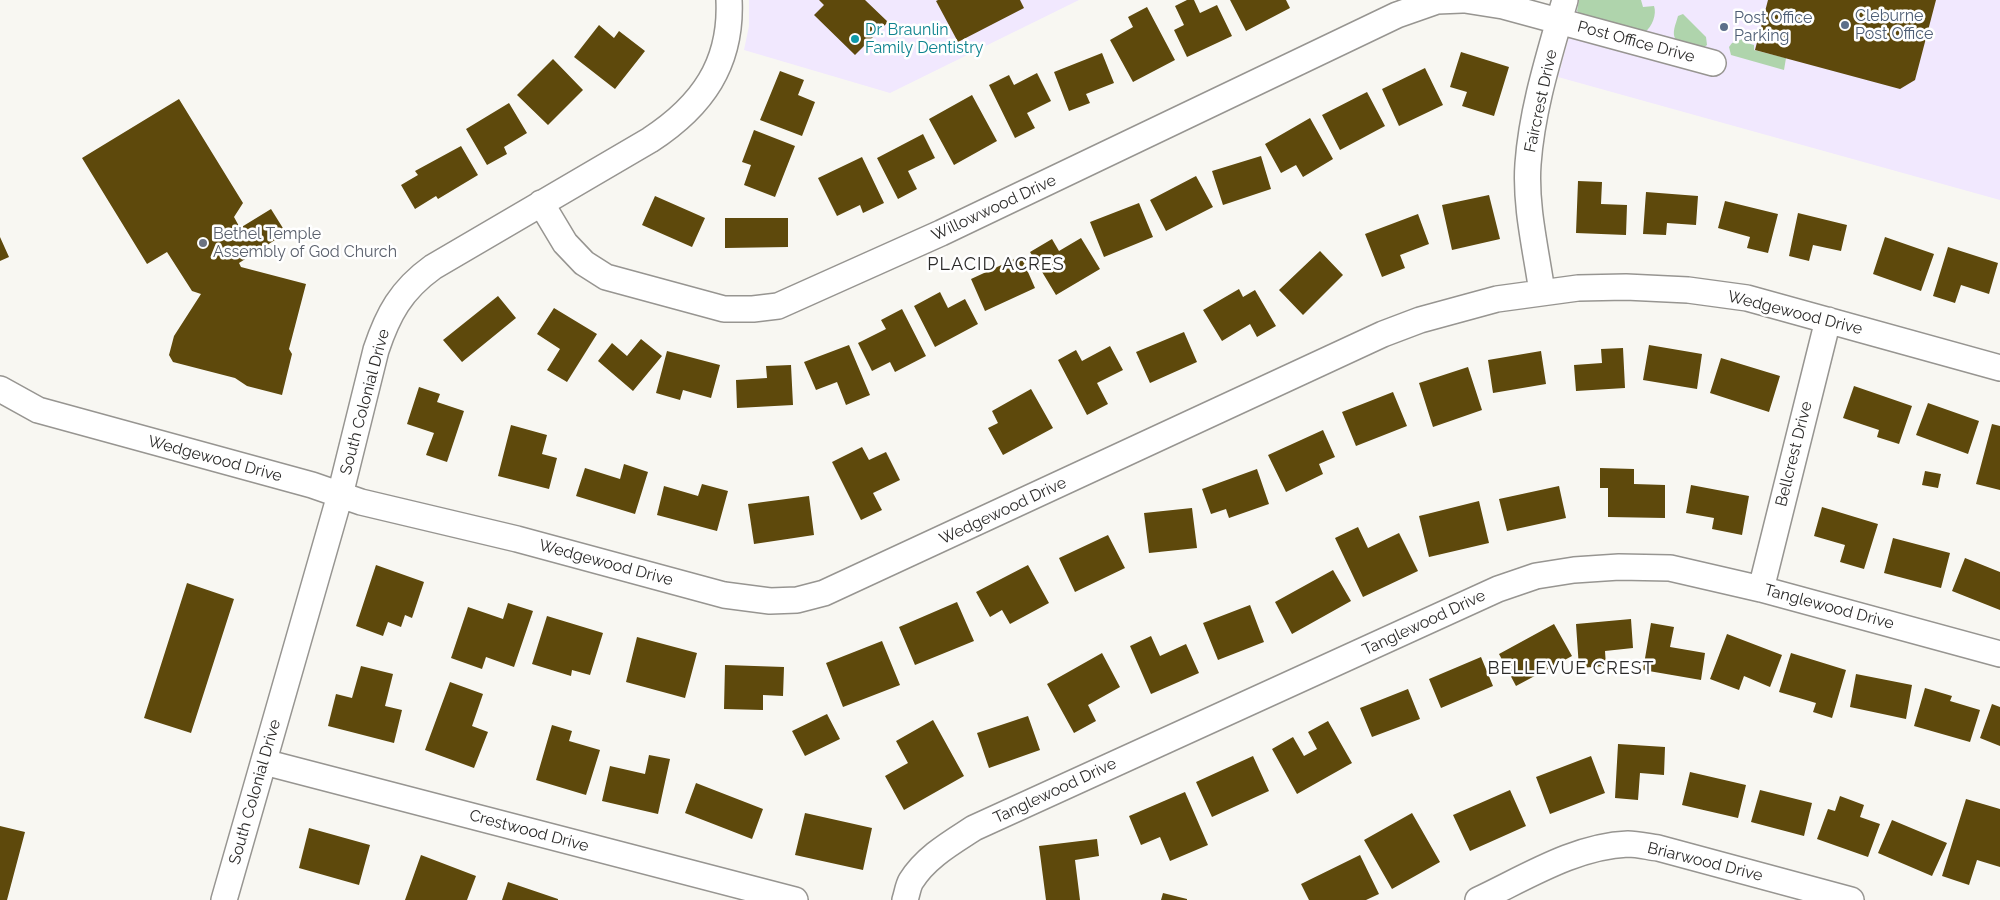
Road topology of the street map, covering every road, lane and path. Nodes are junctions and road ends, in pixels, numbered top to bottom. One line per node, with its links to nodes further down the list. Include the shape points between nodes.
1 (729, 0): 5 (street, South Colonial Drive, via 728,33 723,54 705,92 685,114 650,140)
2 (1463, 0): 3 (street, Willowwood Drive); 5 (street, Willowwood Drive, via 1437,1 1397,15 941,234 778,306 724,309 606,277 584,264 565,243)
3 (1562, 11): 4 (street, Post Office Drive); 6 (street, Faircrest Drive, via 1538,102 1528,164 1528,192)
4 (1713, 63)
5 (541, 203): 10 (street, South Colonial Drive, via 433,267 415,280 396,303 376,350)
6 (1542, 292): 7 (street, Wedgewood Drive, via 1578,288 1688,290 1747,298); 10 (street, Wedgewood Drive, via 1461,308 1383,334 856,579 797,600 770,601 724,595)
7 (1828, 320): 8 (street, Wedgewood Drive); 11 (street, Bellcrest Drive)
8 (2000, 368)
9 (0, 389): 10 (street, Wedgewood Drive, via 54,415)
10 (340, 495): 13 (street, South Colonial Drive)
11 (1761, 589): 12 (street, Tanglewood Drive); 16 (street, Tanglewood Drive, via 1670,568 1619,567 1536,576 1498,589 974,828 929,860 910,882)
12 (2000, 654)
13 (264, 762): 14 (street, South Colonial Drive); 15 (street, Crestwood Drive)
14 (224, 900)
15 (795, 900)
16 (905, 900)
17 (1478, 900): 18 (street, Briarwood Drive, via 1566,858 1630,844 1658,848)
18 (1851, 900)

